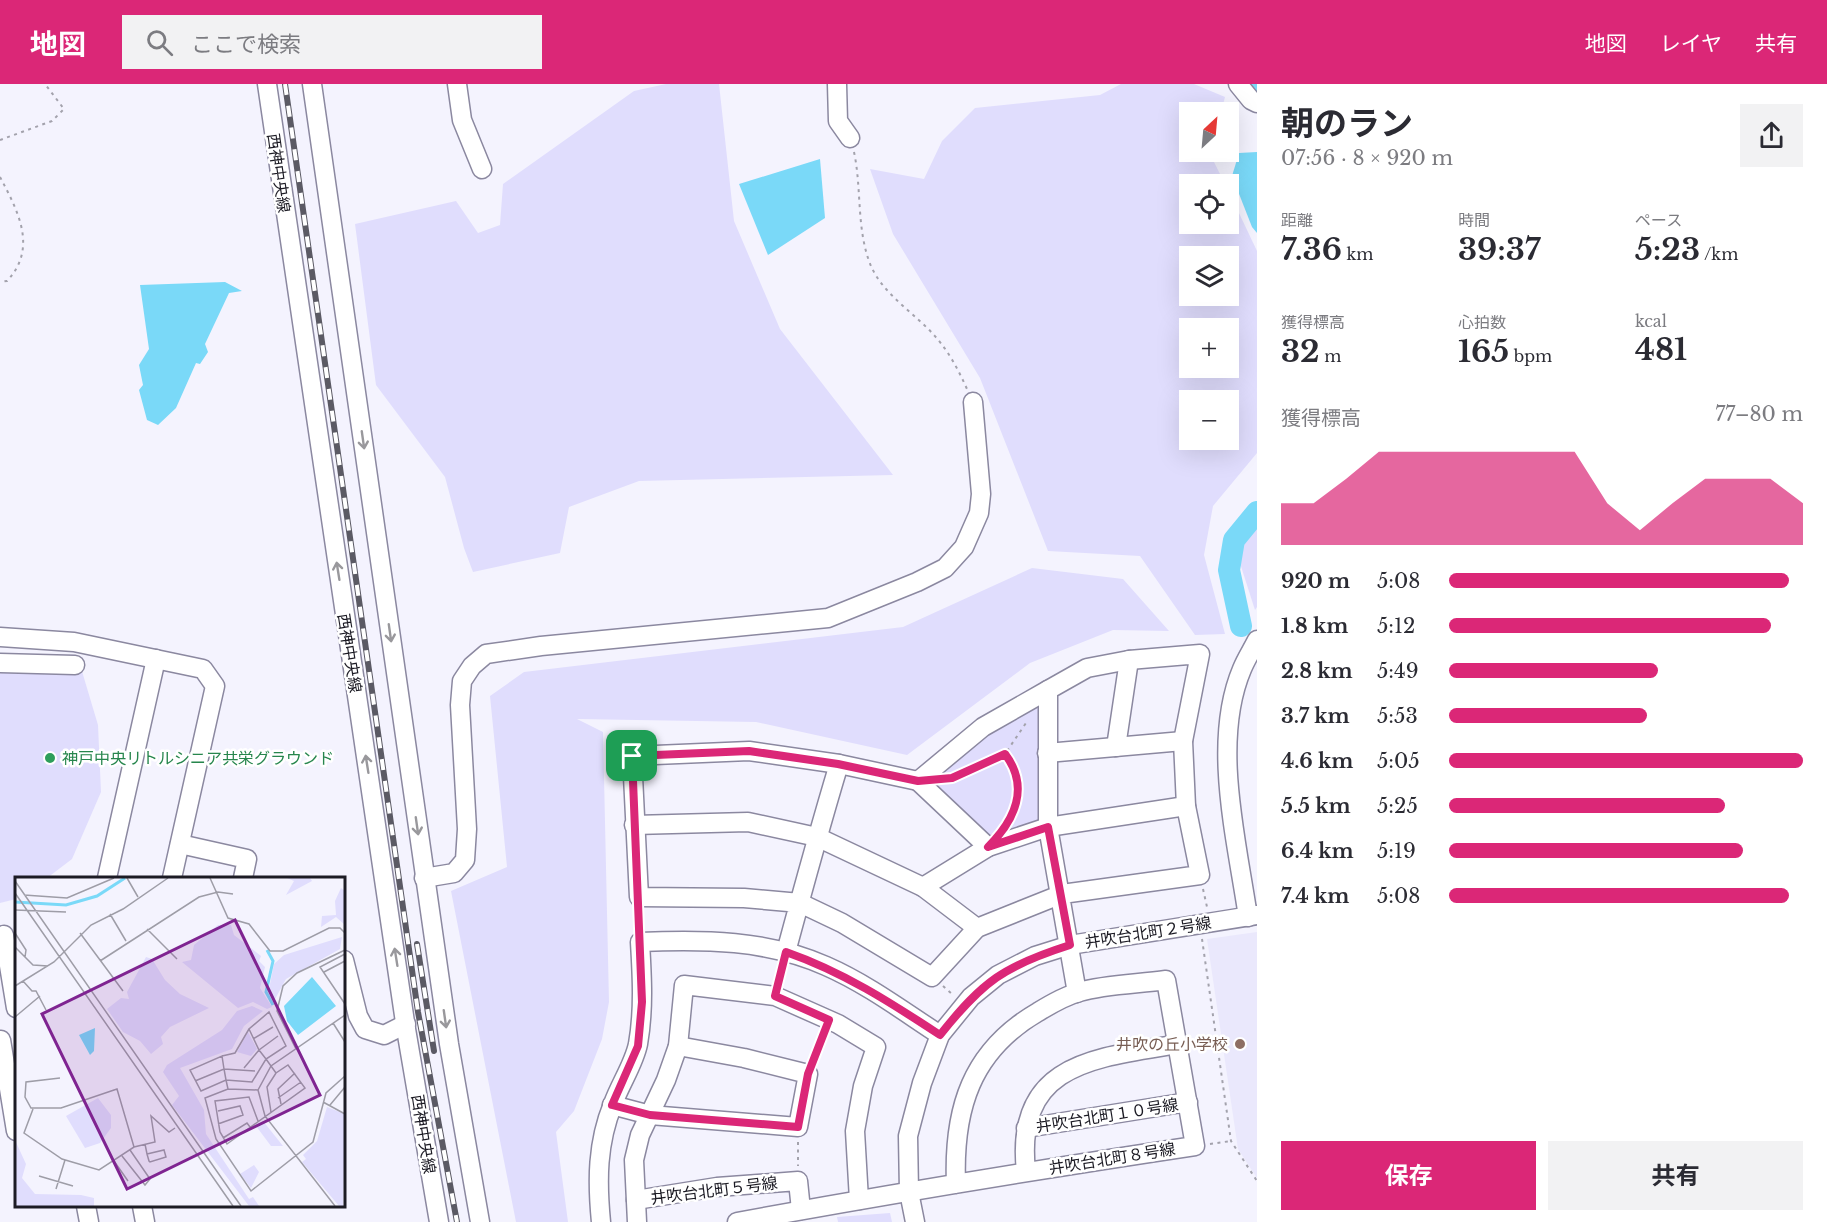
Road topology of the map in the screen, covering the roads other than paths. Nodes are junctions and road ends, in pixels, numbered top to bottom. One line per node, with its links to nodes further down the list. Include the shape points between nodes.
1 (255, 84): 13 (street)
2 (267, 84): 13 (street, 西神中央線)
3 (312, 84): 11 (street)
4 (321, 84): 11 (street)
5 (457, 84): 10 (street, via 462,120)
6 (837, 84): 9 (street, via 838,121)
7 (1238, 84): 8 (street)
8 (1257, 103)
9 (850, 138)
10 (482, 169)
11 (357, 396): 35 (street, one-way to 35)
12 (973, 402): 35 (street, via 980,513 964,547 945,567 917,582 828,618 486,654 462,681 465,860 454,873)
13 (312, 404): 47 (street, 西神中央線, one-way to 13)
14 (0, 637): 16 (street)
15 (1257, 640): 39 (street, via 1241,670 1228,725 1229,785)
16 (78, 643): 17 (street); 19 (street, via 74,667)
17 (156, 659): 30 (street, via 203,669 215,686); 32 (street)
18 (1129, 660): 20 (street, via 1087,668); 21 (street, via 1200,654); 22 (street)
19 (0, 663)
20 (1048, 690): 23 (street); 25 (street, via 983,727)
21 (1183, 741): 22 (street); 26 (street)
22 (1116, 747): 23 (street)
23 (1047, 753): 28 (street)
24 (838, 764): 25 (street); 27 (street, via 749,751 632,756); 29 (street)
25 (918, 781): 31 (street)
26 (1186, 806): 28 (street); 37 (street, via 1200,875)
27 (634, 825): 29 (street, via 748,822); 38 (street, via 639,897)
28 (1048, 827): 31 (street); 37 (street)
29 (817, 837): 36 (street); 38 (street)
30 (180, 844): 33 (street); 34 (street, via 247,860)
31 (988, 847): 36 (street)
32 (107, 877)
33 (172, 877)
34 (243, 877)
35 (424, 878): 68 (street, one-way to 68)
36 (923, 887): 40 (street)
37 (1062, 894): 40 (street); 42 (street)
38 (800, 903): 40 (street, via 842,923 932,977); 43 (street)
39 (1252, 916): 42 (street, 井吹台北町２号線)
40 (977, 928)
41 (7, 935): 46 (street)
42 (1070, 945): 45 (street); 48 (street, 井吹台北町２号線, via 1035,956 998,975 964,1005)
43 (786, 952): 48 (street, via 826,966 870,989); 53 (street, via 734,942 640,942 642,1002 638,1046)
44 (345, 964): 47 (street, via 365,1029 384,1035)
45 (1077, 993): 50 (street, 井吹台北町８号線, via 1166,980); 58 (street, 井吹台北町８号線, via 1054,1002 1010,1030 978,1067 965,1094 958,1124)
46 (15, 1000)
47 (406, 1024): 67 (street, 西神中央線)
48 (940, 1035): 59 (street, 井吹台北町２号線, via 908,1136)
49 (6, 1040): 55 (street)
50 (1178, 1044): 52 (street, 井吹台北町８号線); 56 (street, via 1092,1059 1069,1068 1037,1101)
51 (678, 1047): 54 (street); 54 (street, via 808,1074 798,1127); 61 (street, via 684,985 775,996 876,1047 863,1086 855,1131)
52 (1188, 1102): 56 (street, 井吹台北町１０号線); 57 (street, 井吹台北町８号線, via 1196,1146)
53 (612, 1105): 54 (street); 69 (street, via 600,1143 597,1186)
54 (650, 1115): 60 (street, via 633,1160)
55 (15, 1122)
56 (1026, 1128): 57 (street)
57 (1026, 1172): 58 (street, 井吹台北町８号線)
58 (956, 1184): 59 (street, 井吹台北町８号線)
59 (909, 1192): 61 (street, 井吹台北町８号線); 72 (street, 井吹台北町２号線)
60 (636, 1200): 64 (street, 井吹台北町５号線, via 798,1180); 70 (street)
61 (858, 1200): 64 (street, 井吹台北町８号線)
62 (86, 1207): 65 (street)
63 (142, 1207): 66 (street)
64 (801, 1210): 71 (street, 井吹台北町８号線)
65 (89, 1222)
66 (145, 1222)
67 (439, 1222)
68 (480, 1222)
69 (601, 1222)
70 (637, 1222)
71 (736, 1222)
72 (915, 1222)

